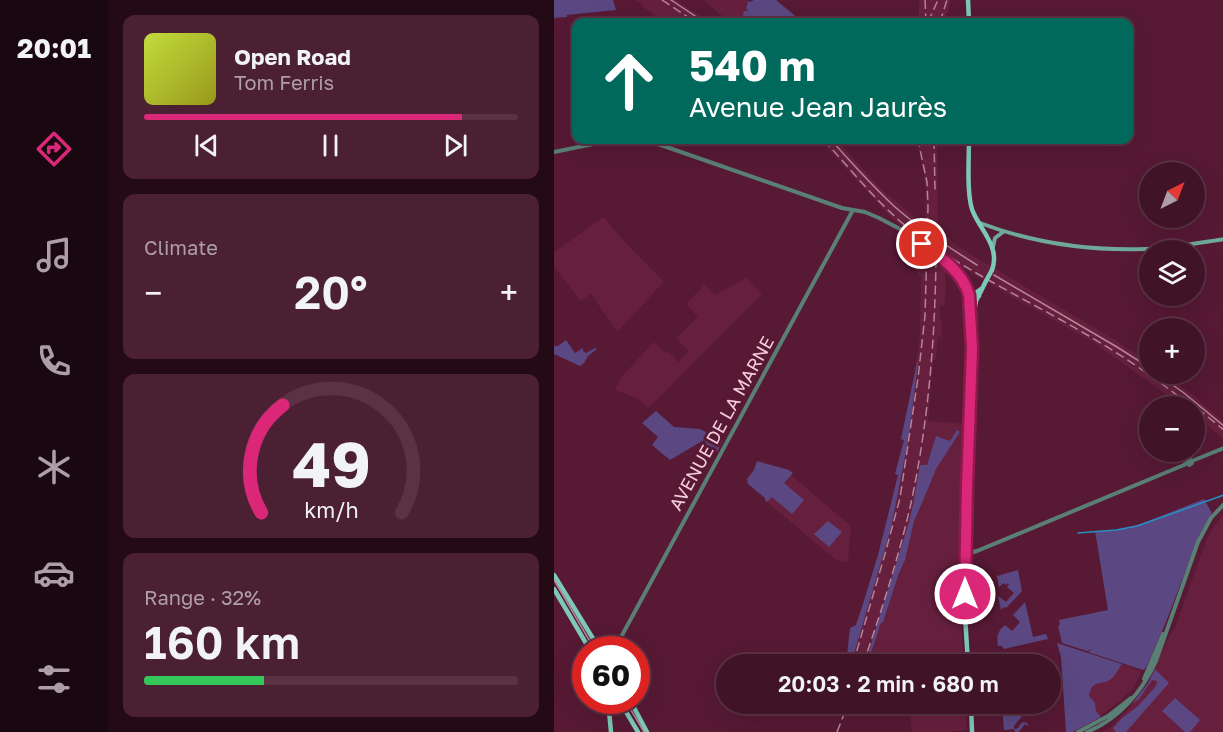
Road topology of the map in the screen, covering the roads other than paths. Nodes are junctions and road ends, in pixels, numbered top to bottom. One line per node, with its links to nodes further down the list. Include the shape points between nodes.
1 (968, 0): 2 (main road)
2 (968, 18)
3 (593, 144): 6 (street)
4 (658, 144): 7 (street)
5 (969, 144): 8 (main road, via 970,203)
6 (554, 152)
7 (853, 210): 12 (street, via 870,214 907,234 948,263); 25 (street, AVENUE DE LA MARNE)
8 (980, 223): 9 (main road); 11 (main road)
9 (1004, 231): 10 (main road, via 1051,243 1100,248 1164,248); 11 (main road, via 995,238)
10 (1223, 239)
11 (993, 248): 14 (main road, bridge, via 995,261)
12 (962, 280): 13 (street); 15 (street)
13 (966, 287): 14 (street, via 971,292); 15 (street)
14 (980, 292): 15 (main road); 16 (main road)
15 (968, 301): 16 (main road); 17 (main road)
16 (971, 326): 17 (main road)
17 (971, 361): 20 (main road)
18 (1223, 448): 20 (street)
19 (1223, 504): 27 (street, via 1204,529)
20 (964, 554): 26 (main road, via 961,570)
21 (554, 575): 24 (main road)
22 (554, 589): 23 (main road)
23 (582, 636)
24 (591, 636)
25 (622, 636)
26 (968, 654)
27 (1137, 693): 36 (street, via 1108,716); 37 (street, via 1105,724)
28 (610, 714): 32 (main road)
29 (627, 714): 33 (main road)
30 (637, 714): 34 (main road)
31 (971, 714): 35 (main road)
32 (611, 732)
33 (638, 732)
34 (647, 732)
35 (972, 732)
36 (1078, 732)
37 (1087, 732)

